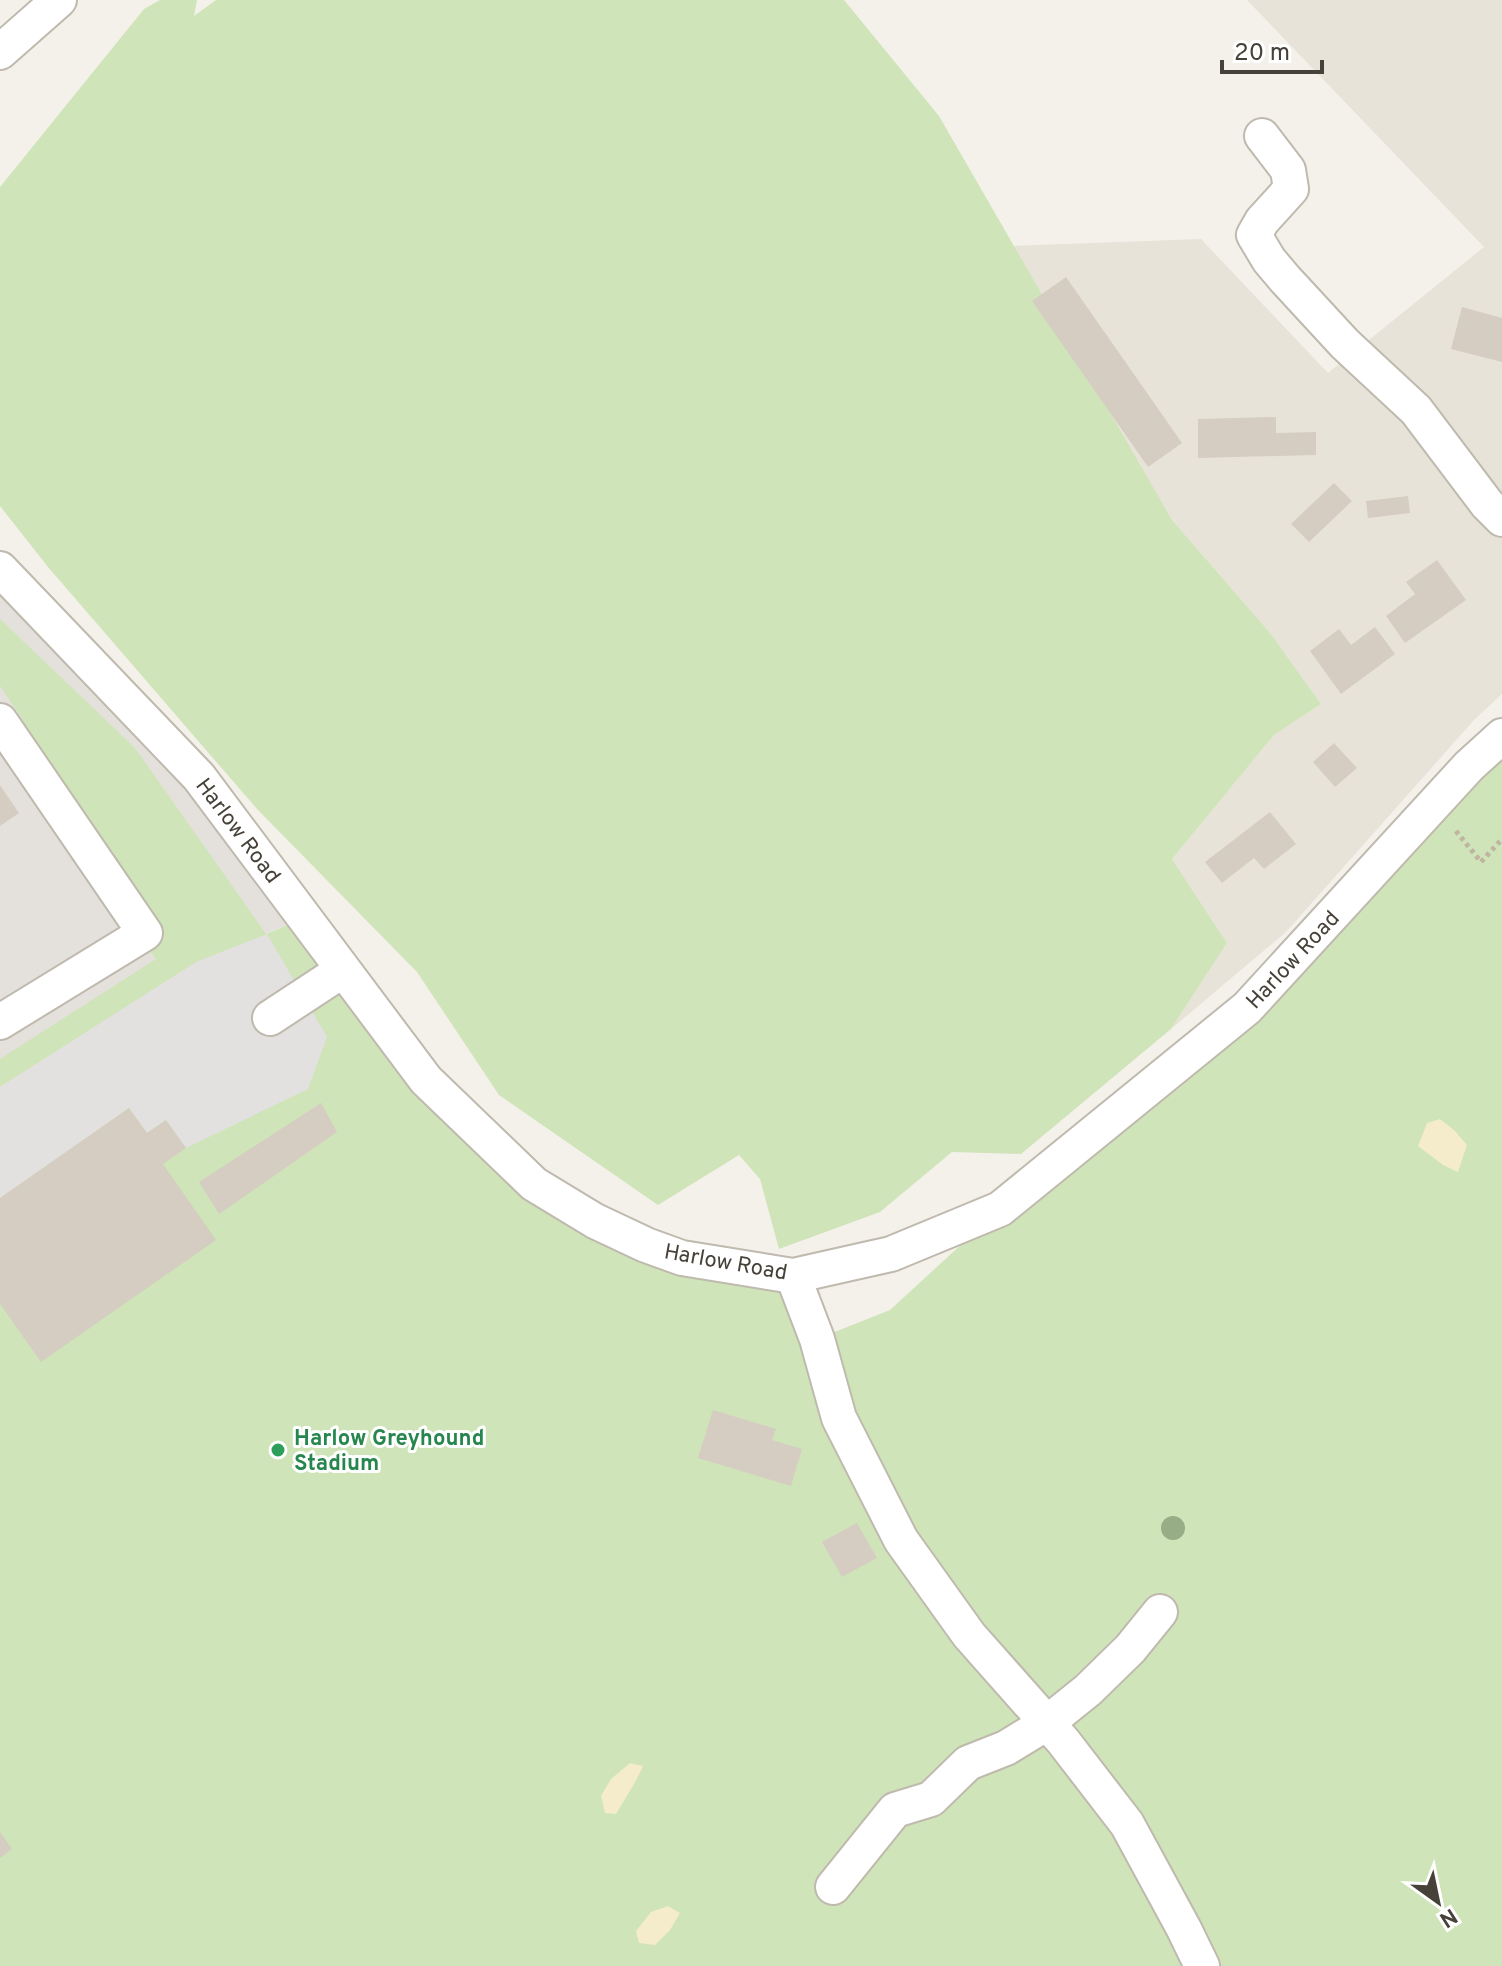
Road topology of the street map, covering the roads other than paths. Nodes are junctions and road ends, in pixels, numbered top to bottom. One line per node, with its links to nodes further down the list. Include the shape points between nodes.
1 (59, 0): 2 (street)
2 (0, 52)
3 (1262, 136): 4 (street, via 1288,170 1291,189 1254,235 1269,260 1345,344 1416,410)
4 (1502, 519)
5 (0, 569): 8 (street, Harlow Road, via 199,777)
6 (0, 721): 10 (street, via 145,933)
7 (1502, 736): 11 (street, Harlow Road, via 1247,1008 1000,1209 891,1254)
8 (343, 970): 9 (street); 11 (street, Harlow Road, via 426,1080 534,1184 595,1221 682,1258)
9 (270, 1018)
10 (0, 1022)
11 (793, 1276): 13 (street, via 839,1418 901,1540 969,1635)
12 (1160, 1612): 13 (street, via 1130,1649)
13 (1047, 1723): 14 (street, via 968,1763 931,1799 895,1810); 15 (street, via 1127,1824)
14 (833, 1887)
15 (1202, 1966)

